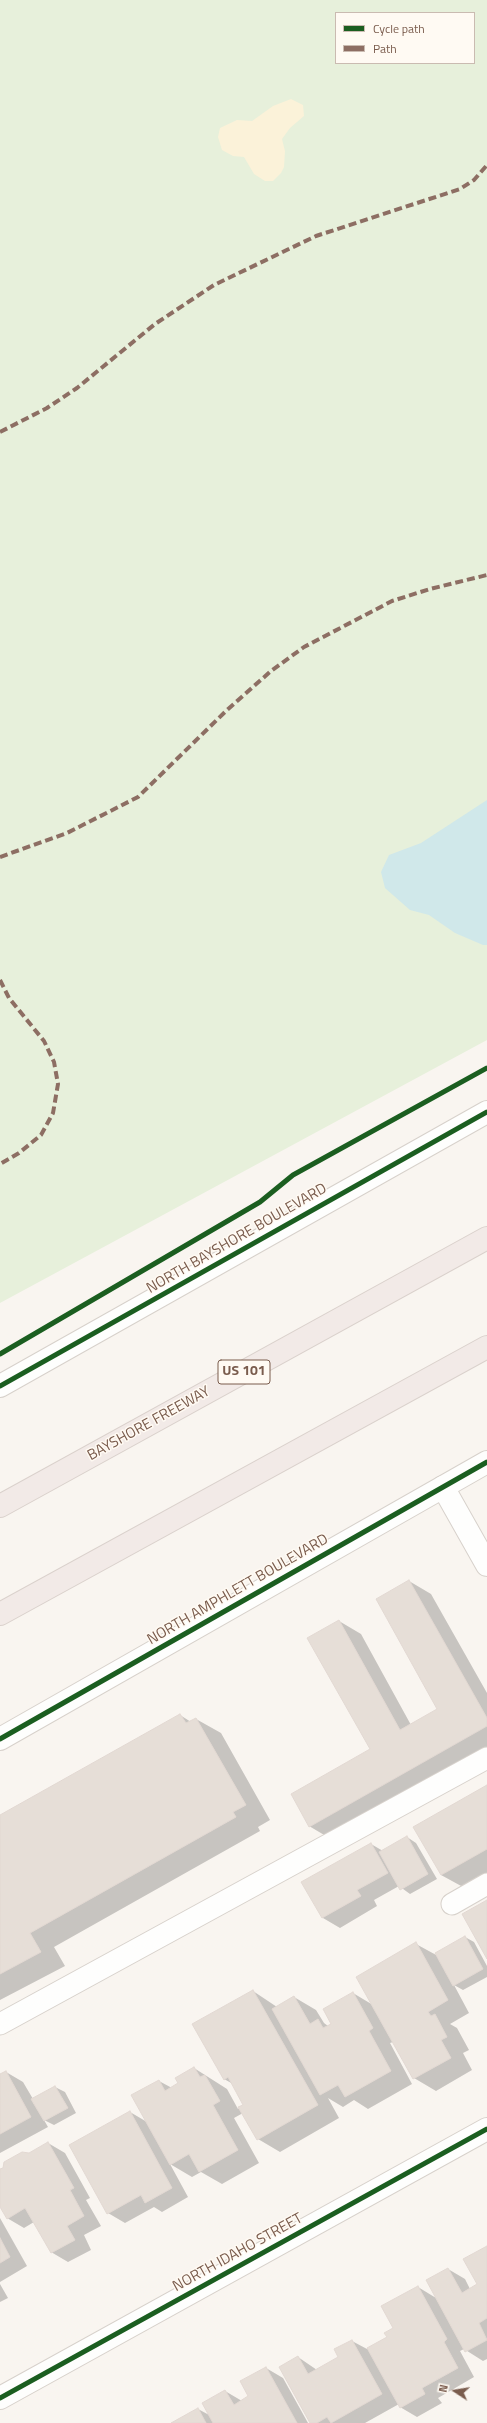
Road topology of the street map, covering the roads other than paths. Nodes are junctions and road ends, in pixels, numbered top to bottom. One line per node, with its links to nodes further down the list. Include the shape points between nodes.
1 (487, 1112): 4 (street, NORTH BAYSHORE BOULEVARD)
2 (487, 1238): 7 (highway, BAYSHORE FREEWAY / US 101)
3 (487, 1347): 9 (highway)
4 (0, 1386)
5 (487, 1462): 6 (street, NORTH AMPHLETT BOULEVARD)
6 (443, 1487): 8 (street); 10 (street, NORTH AMPHLETT BOULEVARD)
7 (0, 1506)
8 (487, 1565)
9 (0, 1614)
10 (0, 1739)
11 (487, 1758): 14 (lane)
12 (487, 1884): 13 (lane)
13 (452, 1904)
14 (0, 2024)
15 (487, 2129): 16 (street, NORTH IDAHO STREET)
16 (0, 2398)

